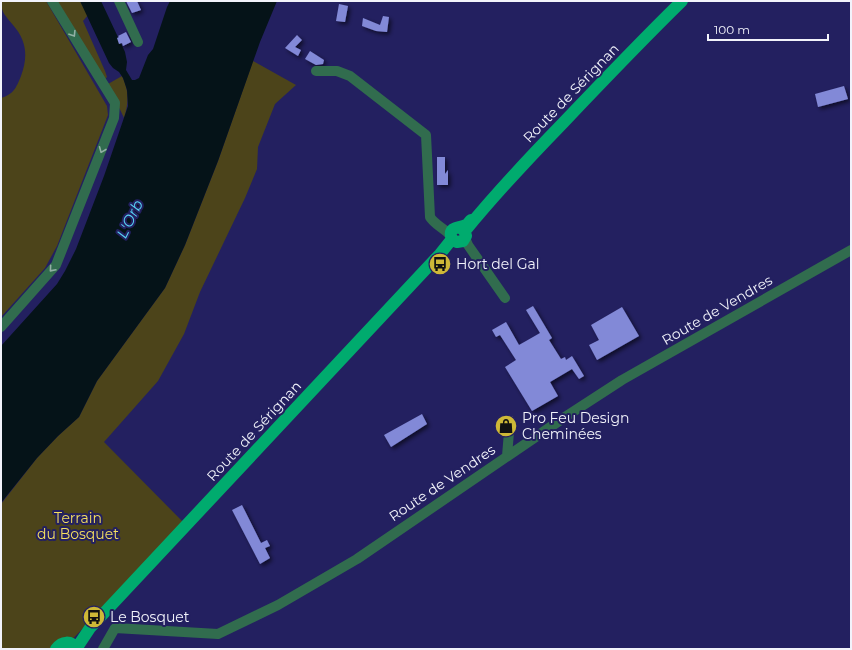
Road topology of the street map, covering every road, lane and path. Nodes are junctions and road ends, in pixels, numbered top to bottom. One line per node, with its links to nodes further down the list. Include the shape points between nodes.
1 (52, 1): 9 (street, one-way to 9, via 115,103 114,118 56,265)
2 (119, 1): 4 (street)
3 (682, 1): 6 (main road, Route de Sérignan, via 588,96)
4 (138, 42)
5 (316, 71): 6 (street, via 338,71 350,76 426,135 430,217)
6 (457, 236): 8 (street); 12 (main road, Route de Sérignan)
7 (851, 250): 11 (street, Route de Vendres, via 622,380)
8 (505, 298)
9 (1, 327)
10 (509, 432): 11 (street)
11 (507, 456): 14 (street, Route de Vendres, via 357,559 258,615 218,634 115,628)
12 (74, 647): 13 (main road, Route de Sérignan, via 61,644)
13 (56, 649)
14 (103, 649)

